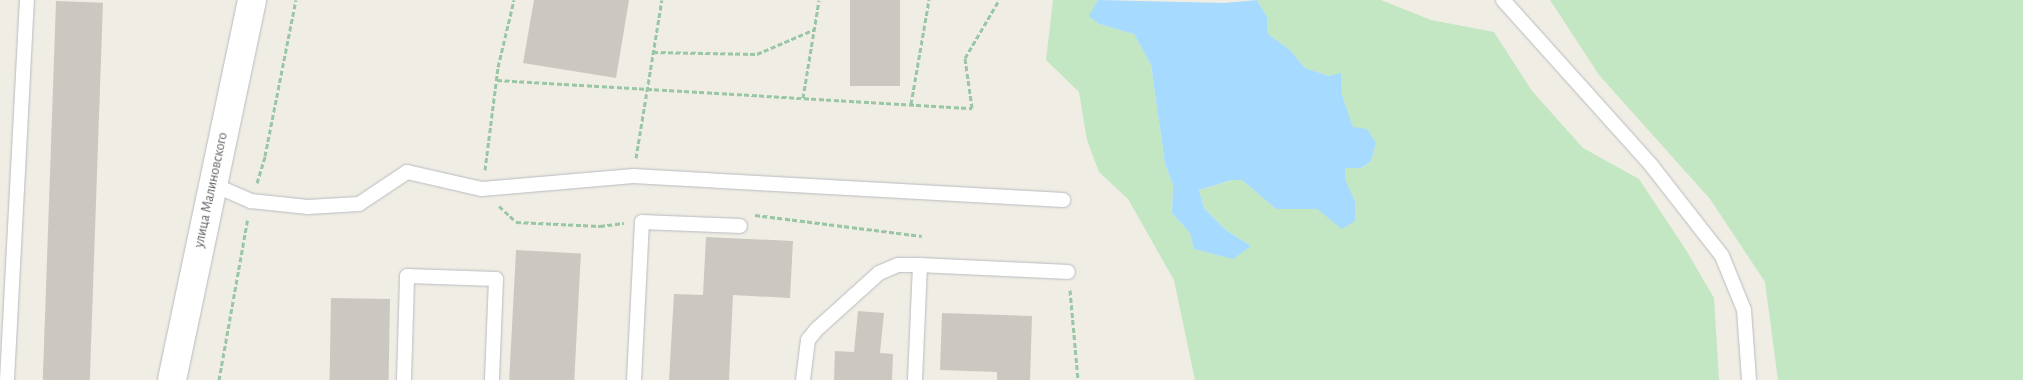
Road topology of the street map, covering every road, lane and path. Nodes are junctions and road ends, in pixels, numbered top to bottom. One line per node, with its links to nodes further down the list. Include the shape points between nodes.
1 (28, 0): 25 (lane)
2 (252, 0): 16 (street, улица Малиновского)
3 (514, 0): 11 (path)
4 (662, 0): 10 (path)
5 (819, 0): 9 (path)
6 (929, 0): 14 (path)
7 (999, 0): 14 (path, via 965,58 972,108)
8 (1503, 0): 33 (lane, via 1651,165 1722,256 1744,310)
9 (814, 29): 10 (path, via 757,54); 13 (path)
10 (653, 52): 12 (path)
11 (497, 80): 12 (path); 17 (path)
12 (647, 88): 13 (path); 15 (path)
13 (803, 98): 14 (path)
14 (911, 104)
15 (633, 176): 17 (lane); 18 (lane)
16 (212, 184): 17 (lane, via 251,201 308,206 359,204 407,172); 26 (street, улица Малиновского)
17 (482, 189): 20 (path, via 516,222 600,226)
18 (1063, 200)
19 (751, 215): 22 (path, via 798,218 880,234)
20 (642, 222): 21 (lane); 29 (lane)
21 (740, 226)
22 (922, 236)
23 (920, 265): 24 (lane); 30 (lane, via 898,265 879,273 817,329 808,340); 31 (lane)
24 (1068, 272): 32 (path)
25 (7, 380)
26 (172, 380)
27 (404, 380): 28 (lane, via 407,276 496,279)
28 (492, 380)
29 (634, 380)
30 (803, 380)
31 (915, 380)
32 (1078, 380)
33 (1749, 380)

